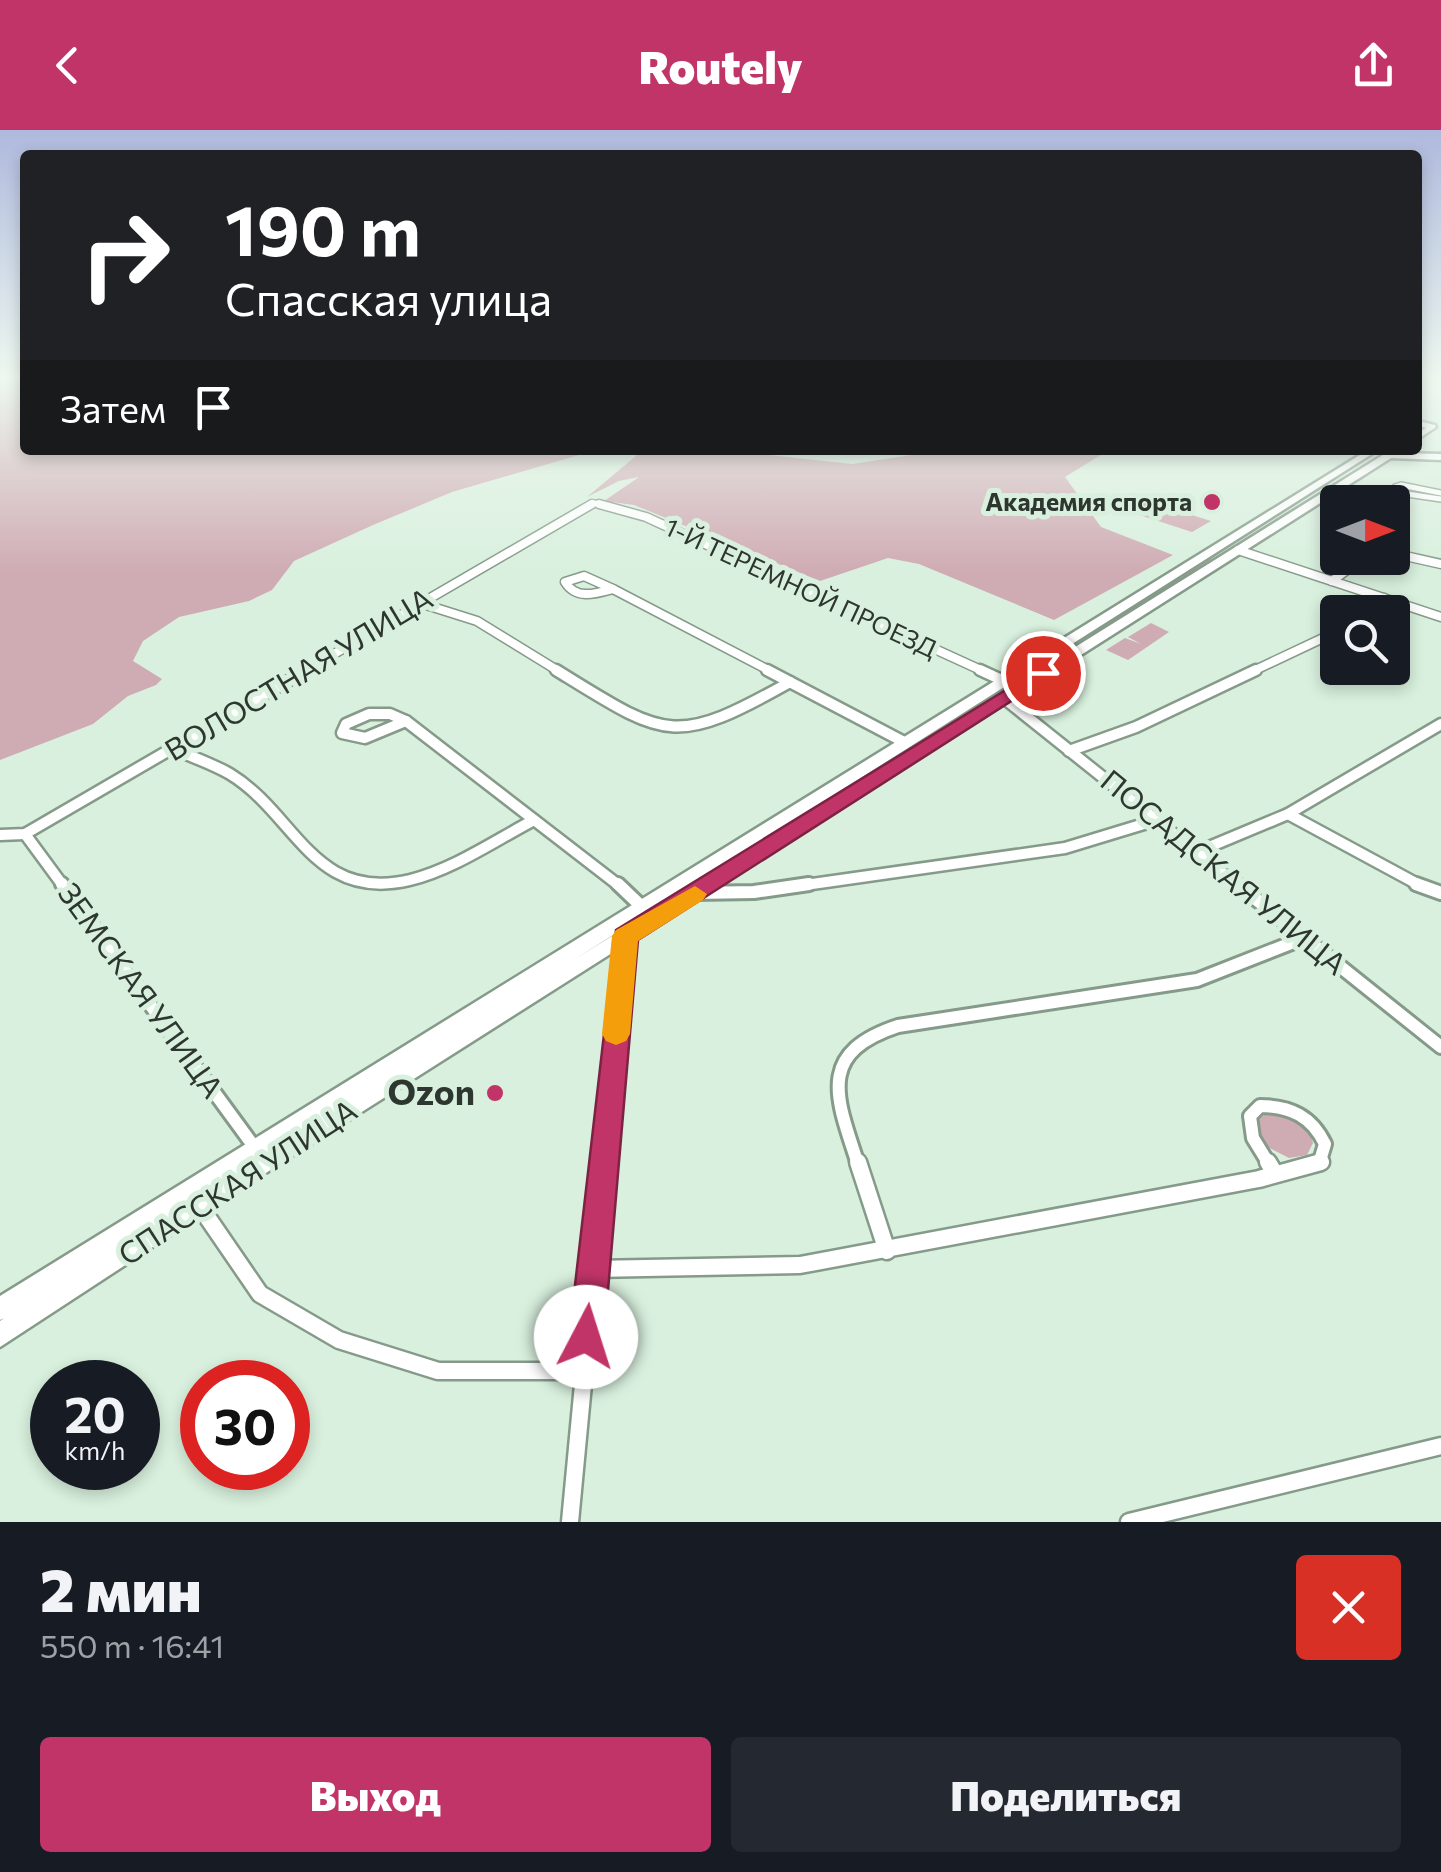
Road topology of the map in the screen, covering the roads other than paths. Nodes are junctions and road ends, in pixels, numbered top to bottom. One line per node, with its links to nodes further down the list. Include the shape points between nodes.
1 (1377, 455): 5 (street, СПАССКАЯ УЛИЦА)
2 (1410, 493): 3 (street)
3 (1441, 496)
4 (594, 503): 13 (street, ВОЛОСТНАЯ УЛИЦА); 17 (street, 1-Й ТЕРЕМНОЙ ПРОЕЗД, via 646,517)
5 (1281, 515): 6 (street, СПАССКАЯ УЛИЦА); 17 (street, СПАССКАЯ УЛИЦА)
6 (1238, 550): 10 (street); 19 (street, СПАССКАЯ УЛИЦА)
7 (1410, 557): 8 (street)
8 (1441, 564)
9 (1340, 575): 10 (street)
10 (1332, 581): 12 (street)
11 (612, 589): 11 (street, via 586,596 565,582 584,576); 18 (street)
12 (1375, 595)
13 (420, 603): 18 (street, via 476,621 659,728 715,723); 23 (street, ВОЛОСТНАЯ УЛИЦА)
14 (1410, 607): 15 (street)
15 (1441, 617)
16 (1320, 640): 24 (street, via 1136,728)
17 (1004, 681): 22 (street, СПАССКАЯ УЛИЦА)
18 (790, 682): 22 (street)
19 (1005, 700): 24 (street, ПОСАДСКАЯ УЛИЦА); 31 (street, СПАССКАЯ УЛИЦА)
20 (406, 721): 20 (street, via 374,712 346,724 342,733 366,738); 26 (street)
21 (1441, 724): 25 (street)
22 (904, 742): 33 (street, СПАССКАЯ УЛИЦА)
23 (174, 749): 26 (street, via 232,775 335,874 354,882 420,877); 28 (street, ВОЛОСТНАЯ УЛИЦА)
24 (1069, 750): 27 (street, ПОСАДСКАЯ УЛИЦА)
25 (1288, 814): 30 (street); 32 (street)
26 (534, 820): 33 (street)
27 (1157, 820): 30 (street, ПОСАДСКАЯ УЛИЦА); 31 (street, via 1065,848 754,892)
28 (25, 834): 29 (street, ВОЛОСТНАЯ УЛИЦА); 37 (street, ЗЕМСКАЯ УЛИЦА)
29 (0, 836)
30 (1197, 852): 35 (street, ПОСАДСКАЯ УЛИЦА)
31 (696, 893): 34 (street, СПАССКАЯ УЛИЦА)
32 (1441, 893)
33 (641, 906): 34 (street, СПАССКАЯ УЛИЦА)
34 (620, 930): 37 (street, СПАССКАЯ УЛИЦА); 39 (street, СПАССКАЯ УЛИЦА); 41 (street)
35 (1304, 938): 36 (street, ПОСАДСКАЯ УЛИЦА); 40 (street, via 1197,980 898,1026 856,1045 840,1068 837,1097)
36 (1441, 1048)
37 (255, 1148): 42 (street, СПАССКАЯ УЛИЦА)
38 (1274, 1172): 38 (street, via 1246,1128 1248,1117 1272,1105 1301,1113 1326,1144 1320,1164); 40 (street)
39 (201, 1208): 43 (street, СПАССКАЯ УЛИЦА); 44 (street, via 260,1294 339,1340 438,1372)
40 (887, 1250): 41 (street, via 800,1265)
41 (593, 1269): 44 (street)
42 (0, 1308)
43 (0, 1335)
44 (584, 1371): 46 (street)
45 (1441, 1446): 47 (street)
46 (570, 1522)
47 (1130, 1522)

